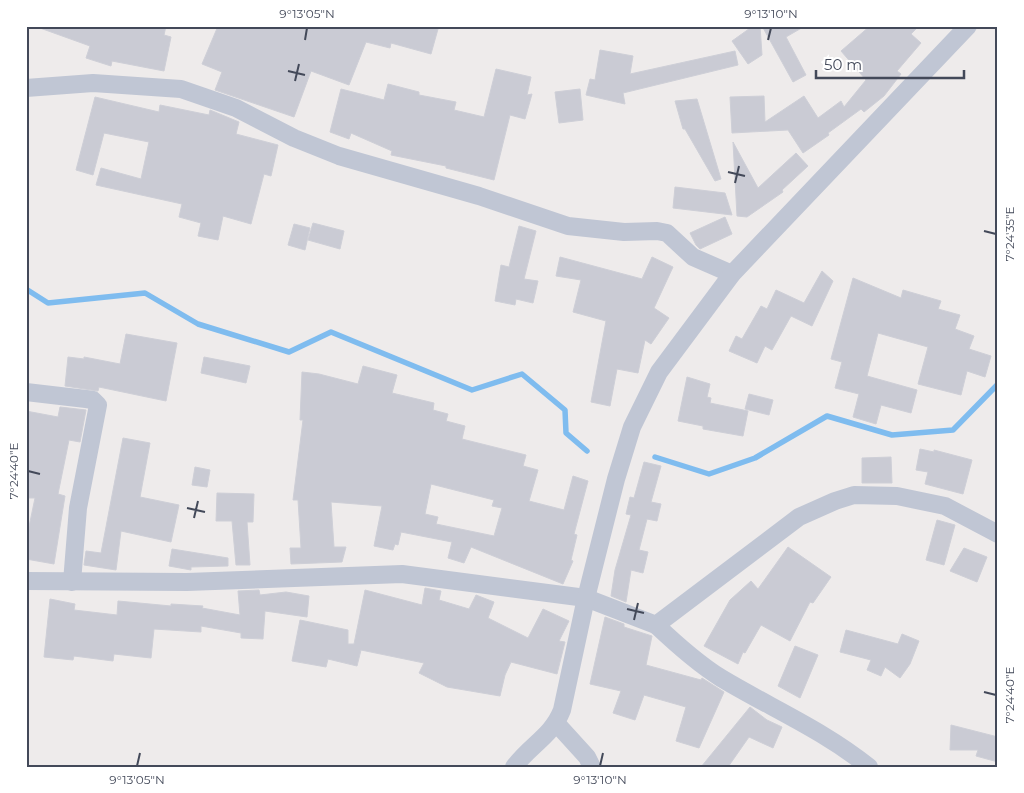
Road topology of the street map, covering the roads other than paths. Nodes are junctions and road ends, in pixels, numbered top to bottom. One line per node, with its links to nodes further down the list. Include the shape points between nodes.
1 (968, 26): 3 (street)
2 (26, 88): 3 (street, via 92,83 180,89 236,108 294,138 339,156 479,196 568,226 667,233 693,256)
3 (732, 274): 8 (street, via 659,372 632,428)
4 (26, 392): 7 (street, via 93,400 98,405 78,508)
5 (998, 534): 9 (street, via 945,506 897,496 854,495 799,517)
6 (26, 581): 7 (street)
7 (72, 582): 8 (street, via 187,582 402,574)
8 (586, 598): 9 (street); 10 (street)
9 (656, 625): 13 (street, via 722,678 822,733)
10 (557, 724): 11 (street); 12 (street, via 588,757)
11 (514, 767)
12 (592, 767)
13 (869, 767)

